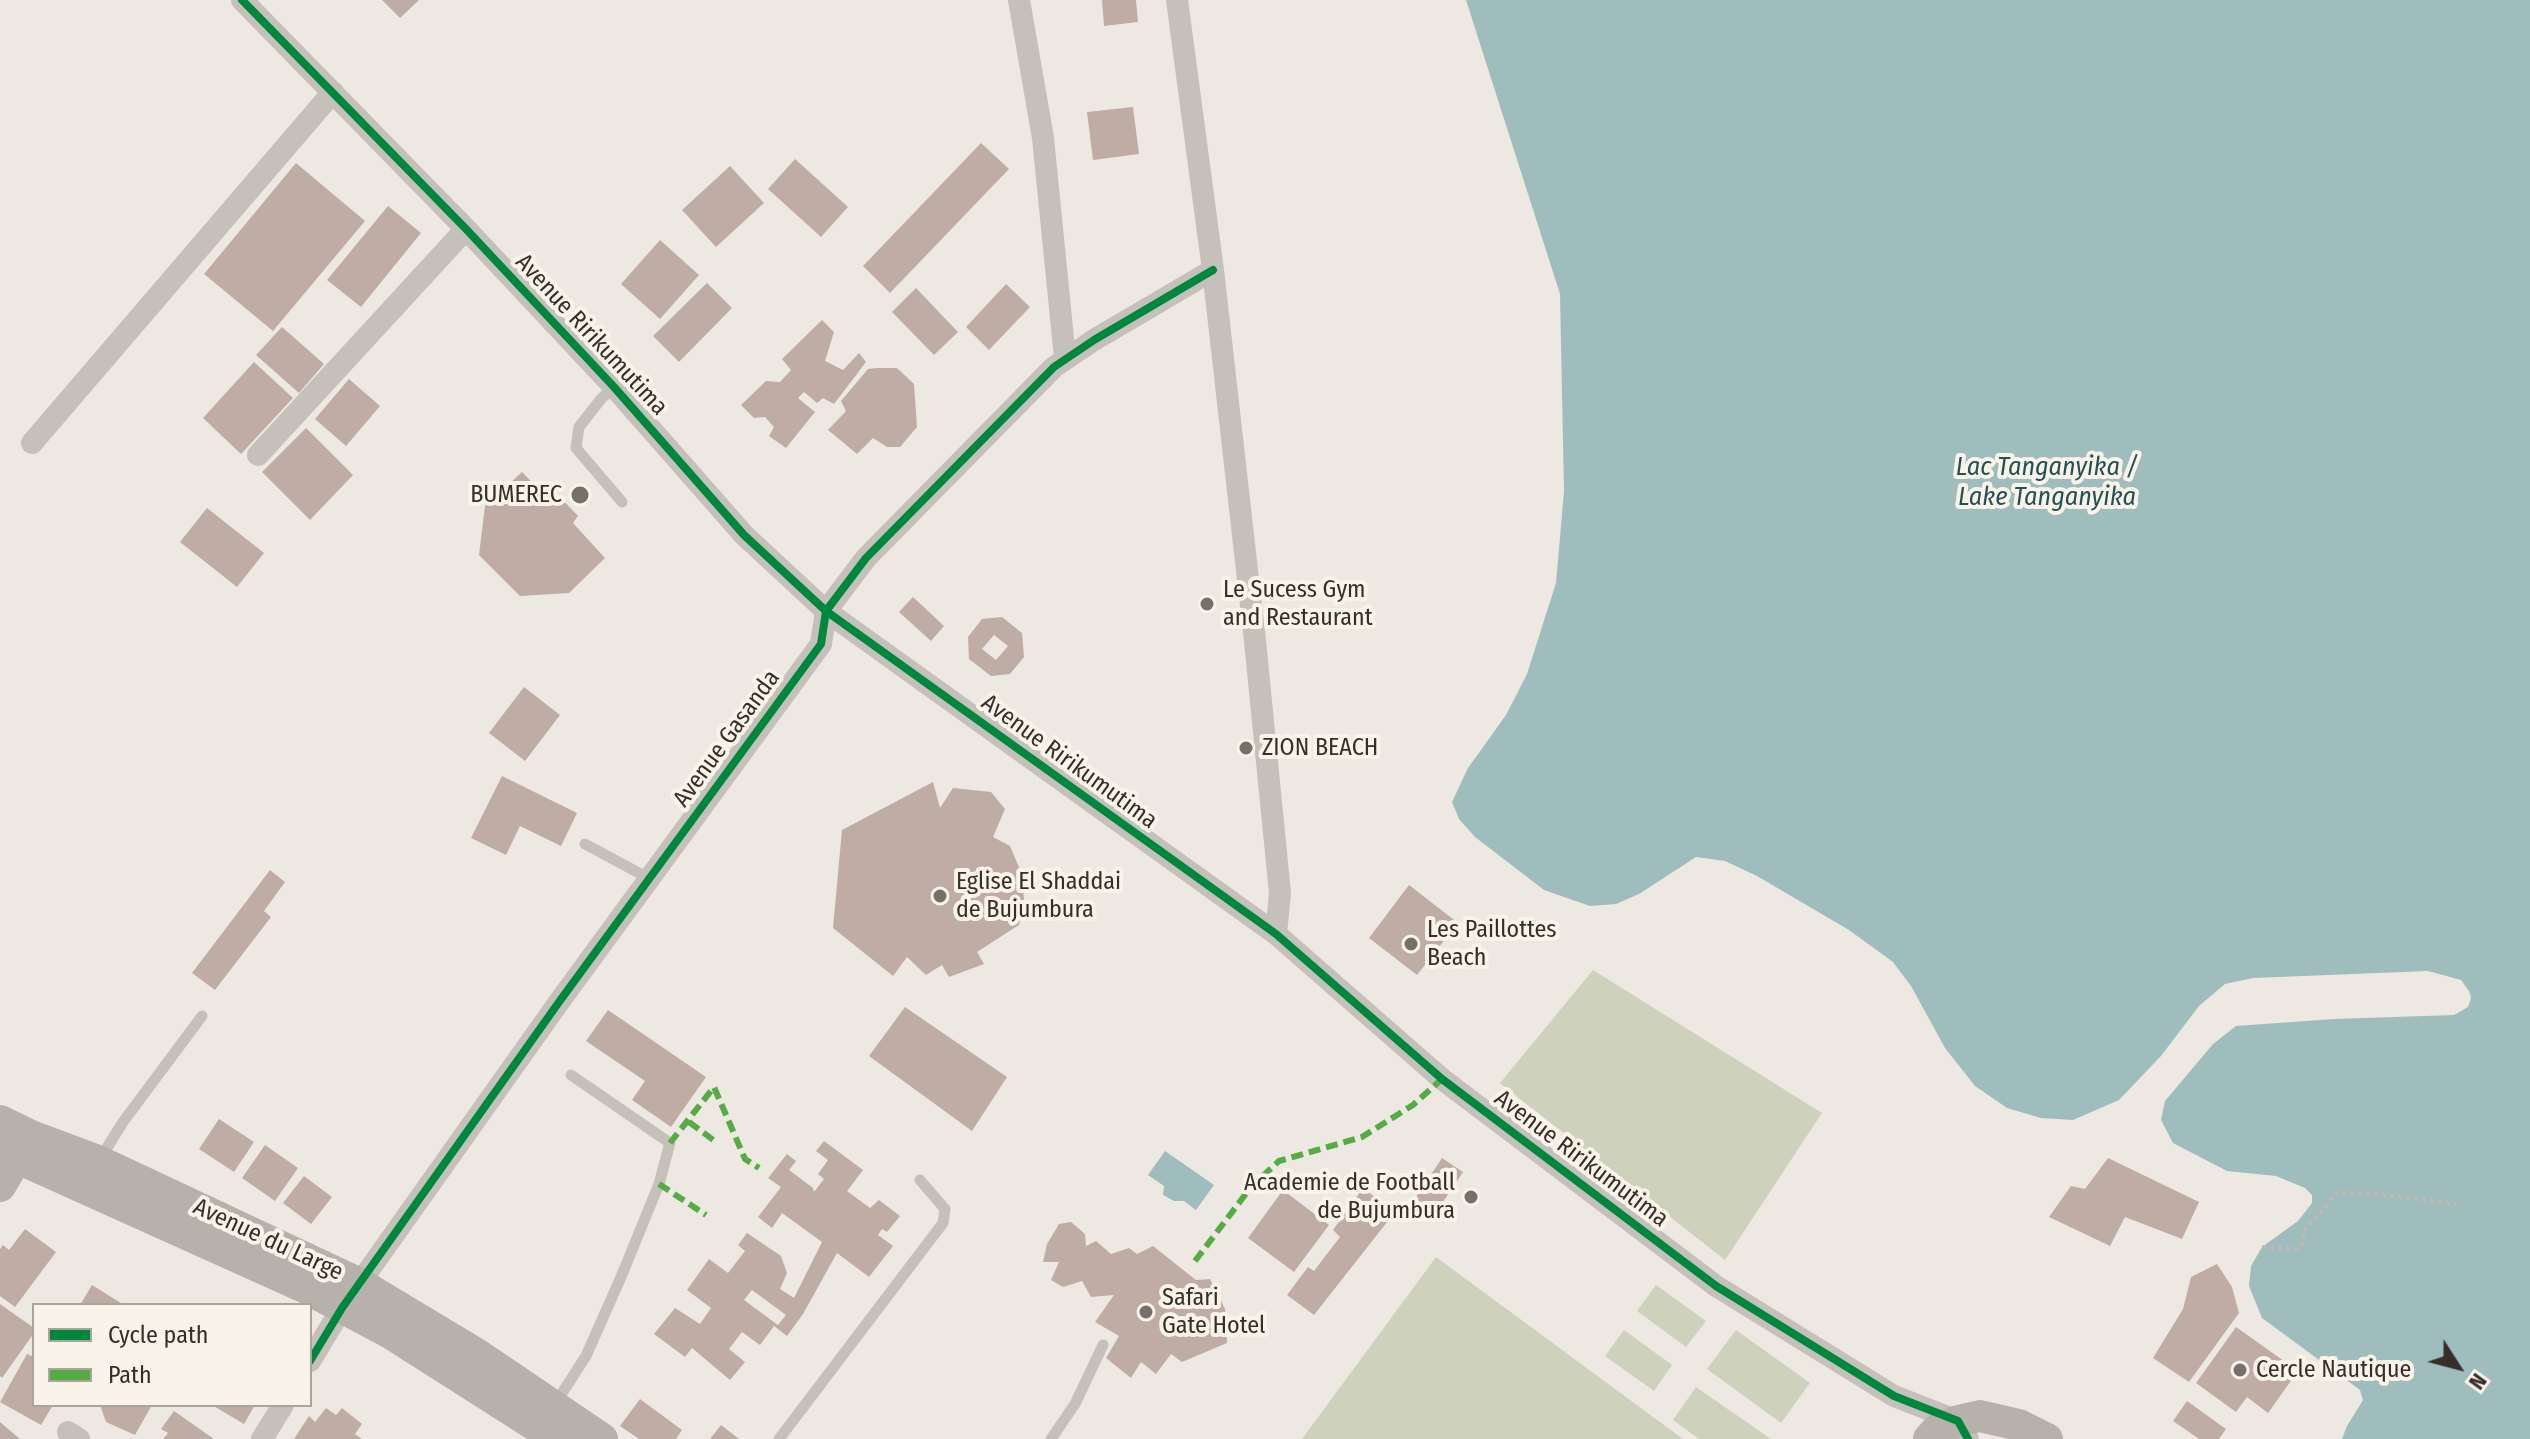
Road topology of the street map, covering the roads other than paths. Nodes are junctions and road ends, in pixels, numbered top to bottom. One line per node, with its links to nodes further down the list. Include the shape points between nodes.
1 (242, 0): 4 (street, Avenue Ririkumutima)
2 (1019, 0): 7 (street, via 1043,138)
3 (1177, 0): 6 (street)
4 (333, 92): 5 (street, Avenue Ririkumutima); 9 (street)
5 (466, 229): 8 (street, Avenue Ririkumutima); 10 (street)
6 (1213, 270): 7 (street, Avenue Gasanda); 15 (street, via 1277,861)
7 (1065, 358): 12 (street, Avenue Gasanda, via 866,558)
8 (614, 387): 11 (lane, via 579,427 576,448); 12 (street, Avenue Ririkumutima, via 744,535)
9 (32, 443)
10 (258, 455)
11 (622, 502)
12 (826, 611): 14 (street, Avenue Gasanda, via 821,644); 15 (street, Avenue Ririkumutima)
13 (585, 844): 14 (lane)
14 (650, 879): 22 (street, Avenue Gasanda)
15 (1276, 934): 27 (street, Avenue Ririkumutima, via 1442,1079 1716,1286 1894,1396)
16 (202, 1016): 19 (lane)
17 (571, 1075): 26 (lane, via 670,1143 616,1290)
18 (8, 1136): 19 (main road, Avenue du Large); 21 (main road); 22 (main road, Avenue du Large, via 304,1287)
19 (98, 1161): 22 (main road, Avenue du Large)
20 (920, 1180): 30 (lane, via 945,1209 943,1223)
21 (0, 1186)
22 (351, 1296): 24 (street, Avenue Gasanda); 26 (main road, Avenue du Large, via 392,1334)
23 (1103, 1345): 31 (lane, via 1075,1404)
24 (312, 1358)
25 (282, 1407): 28 (street)
26 (545, 1427): 29 (main road, Avenue du Large)
27 (1963, 1430): 32 (main road, via 1937,1430); 33 (main road, via 1980,1416 2019,1425)
28 (262, 1439)
29 (602, 1439)
30 (779, 1439)
31 (1051, 1439)
32 (1929, 1439)
33 (2047, 1439)

